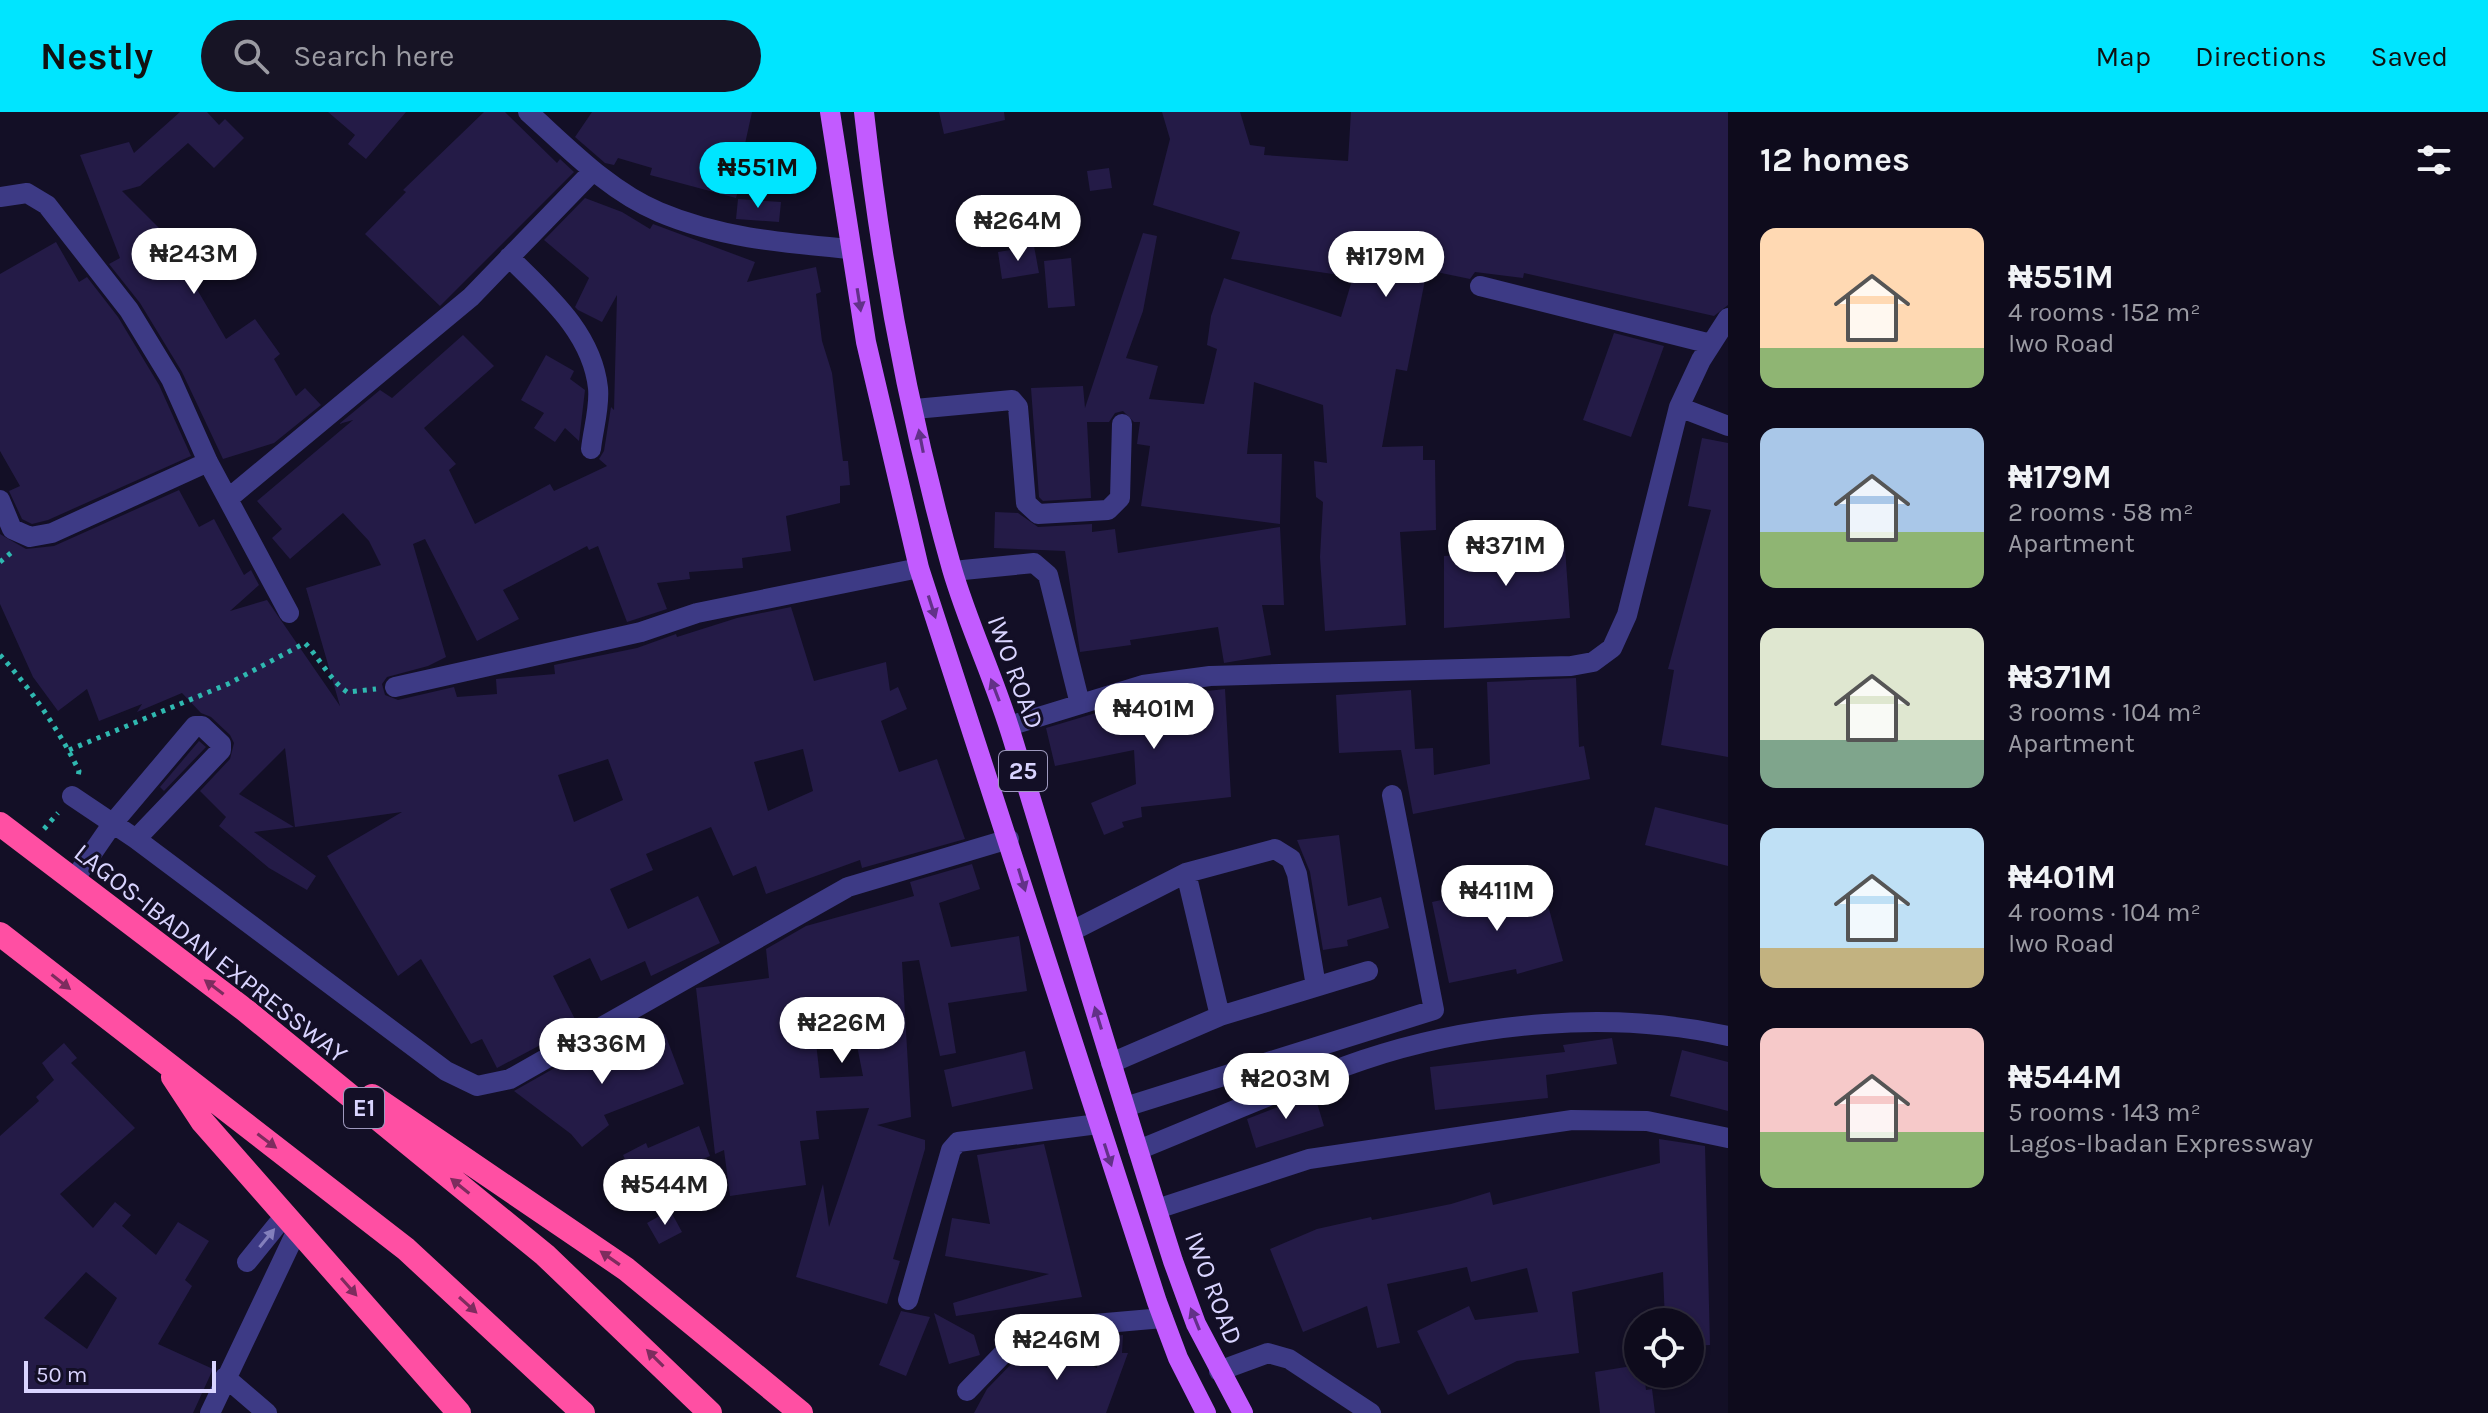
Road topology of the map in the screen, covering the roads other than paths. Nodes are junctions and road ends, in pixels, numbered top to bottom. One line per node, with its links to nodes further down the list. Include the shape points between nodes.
1 (528, 112): 4 (street)
2 (830, 112): 6 (main road)
3 (864, 112): 12 (main road, IWO ROAD / 25, via 882,259)
4 (593, 171): 6 (street, via 656,211 712,231); 7 (street)
5 (0, 197): 16 (street, via 27,193 47,205 115,288 171,379)
6 (850, 249): 19 (main road, one-way to 19, via 866,342)
7 (509, 257): 15 (street, via 572,324 589,350 598,389); 17 (street, via 471,297)
8 (1480, 286): 10 (street)
9 (1728, 318): 10 (street)
10 (1711, 344): 11 (street)
11 (1679, 407): 14 (street); 23 (street, via 1627,615 1612,648 1593,662 1210,676 1143,685)
12 (915, 409): 13 (street, via 1012,400 1018,407 1026,503 1038,514 1116,506); 20 (main road, IWO ROAD / 25, one-way to 12)
13 (1122, 424)
14 (1728, 426)
15 (591, 449)
16 (208, 462): 17 (street); 18 (street, via 52,533 30,537 12,529)
17 (229, 498): 21 (street)
18 (0, 500)
19 (919, 568): 22 (street, via 697,613 641,632); 30 (main road, one-way to 30)
20 (953, 571): 23 (street, via 1034,563 1043,567); 24 (main road, IWO ROAD / 25, one-way to 20)
21 (289, 613)
22 (395, 687)
23 (1080, 704): 24 (street)
24 (1009, 726): 33 (main road, IWO ROAD / 25)
25 (1392, 795): 42 (street, via 1434,1010)
26 (72, 796): 27 (street)
27 (113, 823): 29 (street); 29 (street, via 195,726 202,726 221,750); 32 (street)
28 (0, 824): 32 (highway, LAGOS-IBADAN EXPRESSWAY / E1)
29 (136, 839): 30 (street, via 446,1071 477,1086 510,1079 848,887)
30 (1009, 839): 43 (main road, one-way to 43)
31 (1186, 873): 33 (street); 36 (street, via 1275,849 1291,859); 38 (street)
32 (73, 881): 37 (highway, LAGOS-IBADAN EXPRESSWAY / E1, one-way to 32)
33 (1072, 931): 41 (main road, IWO ROAD / 25, one-way to 33)
34 (0, 934): 40 (highway, one-way to 40)
35 (1368, 971): 36 (street)
36 (1316, 986): 38 (street)
37 (245, 1010): 58 (highway, LAGOS-IBADAN EXPRESSWAY / E1, one-way to 37, via 545,1255); 59 (highway, one-way to 37, via 626,1269)
38 (1220, 1016): 41 (street)
39 (1728, 1036): 45 (street, via 1634,1022 1578,1022 1420,1044 1363,1060)
40 (164, 1063): 47 (highway, via 202,1121); 57 (highway, one-way to 57, via 406,1249)
41 (1111, 1063): 42 (main road, IWO ROAD / 25)
42 (1125, 1107): 45 (main road, IWO ROAD / 25)
43 (1098, 1124): 49 (street, via 958,1142 951,1150); 50 (main road, one-way to 50)
44 (1728, 1138): 46 (street, via 1647,1121 1572,1120 1309,1159)
45 (1138, 1150): 46 (main road, IWO ROAD / 25)
46 (1157, 1209): 51 (main road, IWO ROAD / 25, one-way to 46, via 1196,1324)
47 (292, 1221): 48 (street, one-way to 47); 52 (street); 56 (highway, one-way to 56)
48 (247, 1262)
49 (908, 1300)
50 (1163, 1318): 53 (street, via 1026,1330); 60 (main road)
51 (1219, 1371): 61 (main road, IWO ROAD / 25); 62 (street, via 1268,1353 1279,1356)
52 (225, 1377): 54 (street); 55 (street)
53 (967, 1391)
54 (210, 1413)
55 (267, 1413)
56 (459, 1413)
57 (583, 1413)
58 (710, 1413)
59 (801, 1413)
60 (1206, 1413)
61 (1243, 1413)
62 (1371, 1413)

